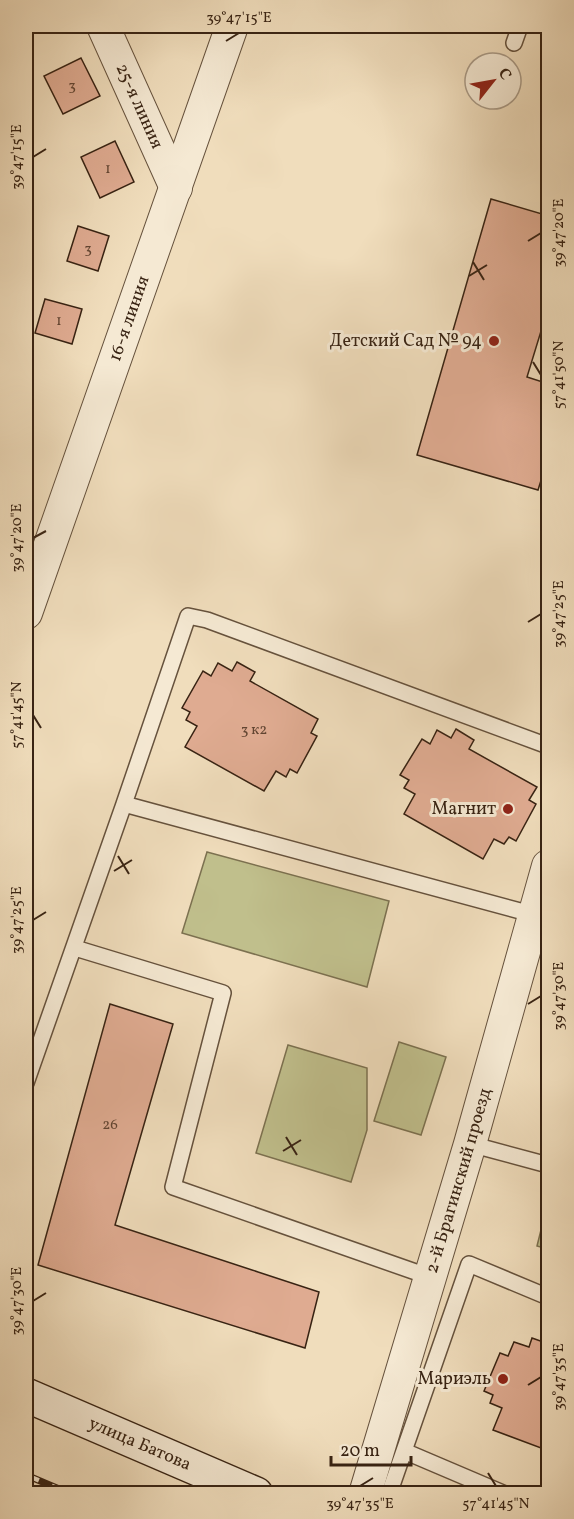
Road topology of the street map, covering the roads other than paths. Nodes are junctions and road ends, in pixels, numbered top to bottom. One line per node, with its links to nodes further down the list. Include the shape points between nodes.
1 (103, 26): 5 (street, 25-я линия)
2 (232, 26): 5 (street, 16-я линия)
3 (520, 26): 4 (lane)
4 (514, 43)
5 (176, 188): 6 (street, 16-я линия)
6 (26, 612)
7 (549, 746): 8 (lane, via 188,616)
8 (124, 804): 10 (lane); 11 (lane)
9 (549, 866): 10 (street, 2-й Брагинский проезд)
10 (535, 915): 13 (street, 2-й Брагинский проезд)
11 (75, 948): 12 (lane); 15 (lane, via 223,993 173,1187)
12 (26, 1083)
13 (470, 1144): 14 (lane); 15 (street, 2-й Брагинский проезд)
14 (549, 1165)
15 (430, 1277): 20 (street, 2-й Брагинский проезд)
16 (549, 1297): 18 (lane, via 469,1264)
17 (26, 1395): 19 (street, улица Батова)
18 (404, 1451): 21 (lane); 22 (lane)
19 (256, 1494)
20 (365, 1494)
21 (389, 1494)
22 (504, 1494)

